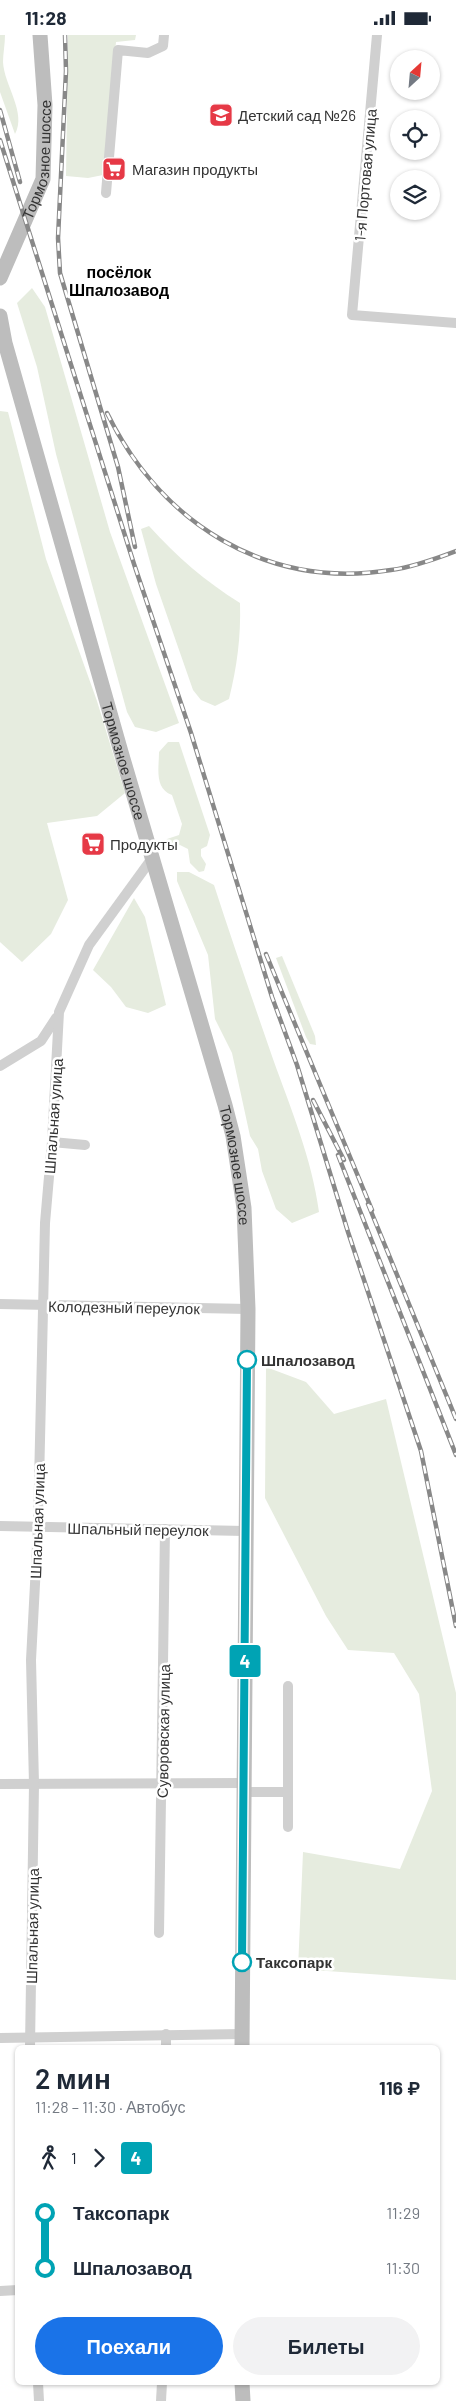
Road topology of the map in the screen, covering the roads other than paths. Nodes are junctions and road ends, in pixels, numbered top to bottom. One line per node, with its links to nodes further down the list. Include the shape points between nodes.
1 (40, 35): 5 (street, Тормозное шоссе, via 45,105 43,179)
2 (164, 35): 4 (street, via 163,47 148,53 118,51)
3 (377, 35): 7 (street, 1-я Портовая улица, via 352,315)
4 (106, 193)
5 (0, 278)
6 (0, 316): 8 (street, Тормозное шоссе, via 5,343)
7 (456, 323)
8 (153, 857): 9 (street, Шпальная улица, via 89,945); 15 (street, Тормозное шоссе, via 233,1136 244,1208)
9 (59, 1013): 10 (street, via 41,1041); 11 (street, Шпальная улица)
10 (0, 1066)
11 (52, 1142): 12 (street); 14 (street, Шпальная улица, via 45,1223)
12 (85, 1145)
13 (0, 1304): 14 (street, Колодезный переулок)
14 (43, 1306): 15 (street, Колодезный переулок); 17 (street, Шпальная улица)
15 (248, 1309): 19 (street, Тормозное шоссе)
16 (0, 1526): 17 (street, Шпальный переулок)
17 (38, 1527): 18 (street, Шпальный переулок); 23 (street, Шпальная улица, via 31,1660)
18 (165, 1529): 19 (street, Шпальный переулок); 21 (street, Суворовская улица)
19 (245, 1531): 24 (street, Тормозное шоссе)
20 (288, 1685): 25 (street)
21 (163, 1783): 23 (street); 24 (street); 27 (street, Суворовская улица)
22 (0, 1784): 23 (street)
23 (34, 1784): 31 (street, Шпальная улица)
24 (244, 1787): 25 (street); 30 (street, Тормозное шоссе)
25 (288, 1792): 26 (street)
26 (288, 1827)
27 (159, 1933)
28 (166, 2034): 30 (street); 31 (street); 32 (street)
29 (0, 2038): 31 (street)
30 (242, 2041)
31 (30, 2042)
32 (166, 2045)
33 (15, 2290): 34 (street)
34 (0, 2291)
35 (38, 2385): 38 (street)
36 (162, 2385): 39 (street)
37 (242, 2385): 40 (street)
38 (39, 2401)
39 (161, 2401)
40 (243, 2401)

